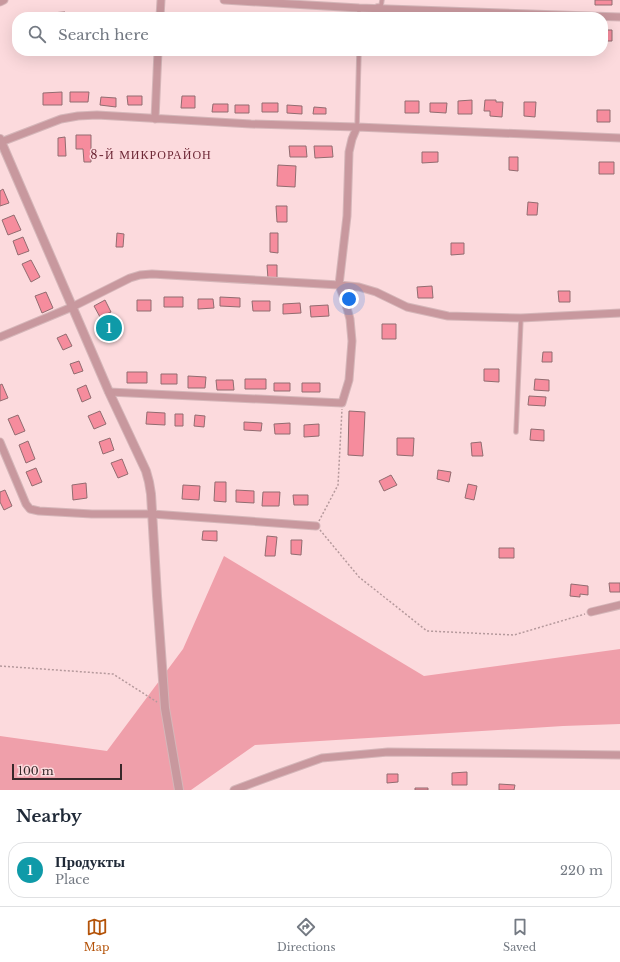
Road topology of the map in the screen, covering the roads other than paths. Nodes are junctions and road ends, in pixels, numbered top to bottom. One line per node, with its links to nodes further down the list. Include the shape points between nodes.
1 (4, 0): 5 (street)
2 (161, 0): 7 (street)
3 (224, 0): 6 (street)
4 (382, 0): 6 (lane, via 381,6)
5 (0, 2)
6 (359, 8): 8 (lane); 9 (street)
7 (160, 12)
8 (359, 12)
9 (475, 12)
10 (608, 17): 11 (street)
11 (620, 17)
12 (158, 56): 14 (street)
13 (358, 56): 15 (lane)
14 (154, 119): 15 (street); 17 (street, via 78,116 61,119)
15 (357, 126): 16 (street); 18 (street, via 349,152 347,216)
16 (620, 138)
17 (1, 141): 19 (street)
18 (339, 285): 19 (street, via 152,274 130,278); 21 (street, via 359,287 407,307 448,316); 23 (street, via 350,319 352,341 349,380 342,403)
19 (72, 307): 22 (street); 23 (street)
20 (620, 313): 21 (street)
21 (521, 318): 24 (lane)
22 (0, 337)
23 (109, 392): 26 (street, via 146,471)
24 (516, 432)
25 (0, 442): 26 (street, via 30,509 92,514)
26 (152, 514): 27 (street); 31 (street, via 165,708)
27 (316, 526)
28 (620, 604): 29 (street)
29 (590, 612)
30 (620, 755): 32 (street, via 388,752 322,758)
31 (179, 790)
32 (234, 790)

